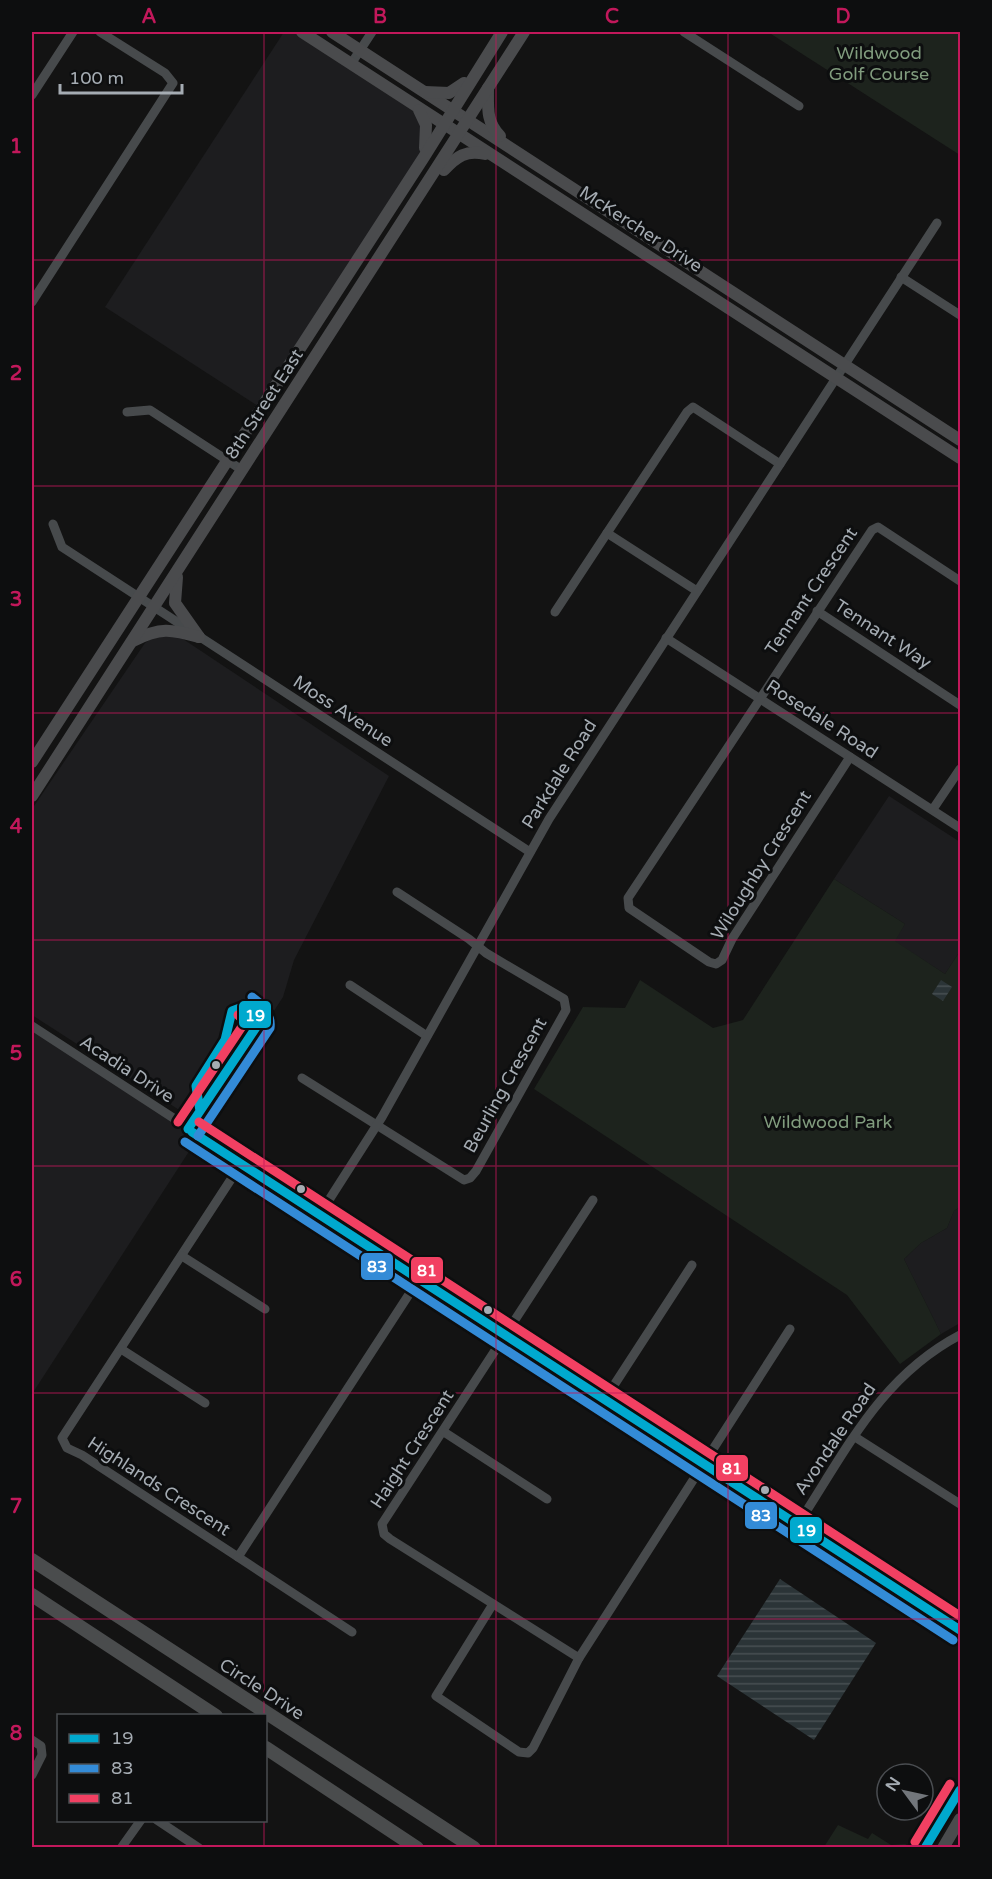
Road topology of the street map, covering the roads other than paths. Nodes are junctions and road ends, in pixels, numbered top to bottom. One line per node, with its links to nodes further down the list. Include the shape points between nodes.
1 (73, 32): 14 (street)
2 (100, 32): 27 (street, via 165,73 173,83)
3 (302, 32): 10 (main road, McKercher Drive)
4 (332, 32): 9 (main road, McKercher Drive)
5 (372, 32): 9 (street)
6 (502, 32): 11 (main road, 8th Street East)
7 (524, 32): 12 (main road, 8th Street East)
8 (684, 32): 15 (street)
9 (360, 50): 10 (street); 13 (main road, McKercher Drive)
10 (351, 64): 16 (main road, McKercher Drive)
11 (472, 77): 13 (main road, via 454,92); 17 (main road, 8th Street East)
12 (488, 86): 18 (main road, 8th Street East); 21 (main road, via 488,115 494,130)
13 (424, 92): 17 (main road, McKercher Drive)
14 (32, 95)
15 (799, 106)
16 (419, 109): 19 (main road, McKercher Drive); 23 (main road, via 426,125)
17 (452, 109): 18 (main road, McKercher Drive); 19 (main road, 8th Street East)
18 (469, 120): 20 (main road, 8th Street East); 21 (main road, McKercher Drive)
19 (442, 124): 20 (main road, McKercher Drive); 23 (main road, 8th Street East)
20 (459, 136): 22 (main road, McKercher Drive); 24 (main road, 8th Street East)
21 (511, 148): 29 (main road, McKercher Drive)
22 (492, 156): 24 (main road, via 471,151 456,157); 30 (main road, McKercher Drive)
23 (424, 157): 34 (main road, 8th Street East)
24 (420, 195): 36 (main road, 8th Street East)
25 (937, 223): 26 (street, Parkdale Road)
26 (901, 277): 28 (street); 29 (street, Parkdale Road)
27 (32, 303)
28 (960, 315)
29 (845, 365): 30 (street, Parkdale Road); 32 (main road, McKercher Drive)
30 (837, 378): 33 (main road, McKercher Drive); 35 (street, Parkdale Road)
31 (127, 412): 34 (street, via 150,410)
32 (960, 440)
33 (960, 458)
34 (227, 460): 36 (street); 42 (main road, 8th Street East)
35 (780, 464): 38 (street, via 693,407); 41 (street, Parkdale Road)
36 (242, 470): 39 (main road, 8th Street East)
37 (52, 524): 42 (street, Moss Avenue, via 62,547)
38 (607, 533): 41 (street); 45 (street)
39 (178, 570): 43 (main road, 8th Street East); 46 (main road, via 175,603)
40 (960, 581): 44 (street, Tennant Crescent, via 878,527 872,530)
41 (697, 591): 47 (street, Parkdale Road)
42 (139, 597): 43 (street, Moss Avenue); 52 (main road, 8th Street East)
43 (154, 607): 46 (street, Moss Avenue); 48 (main road, 8th Street East)
44 (817, 611): 49 (street, Tennant Crescent); 50 (street, Tennant Way)
45 (555, 612)
46 (199, 637): 48 (main road, via 163,630); 57 (street, Moss Avenue)
47 (666, 638): 49 (street, Rosedale Road); 57 (street, Parkdale Road)
48 (132, 641): 54 (main road, 8th Street East)
49 (760, 699): 51 (street, Rosedale Road); 51 (street, Wiloughby Crescent, via 628,898 628,908 709,963 722,960)
50 (960, 705)
51 (850, 757): 55 (street, Rosedale Road)
52 (32, 762)
53 (960, 769): 55 (street)
54 (32, 796)
55 (933, 809): 56 (street, Rosedale Road)
56 (960, 828)
57 (530, 852): 59 (street, Parkdale Road)
58 (397, 892): 59 (street)
59 (477, 946): 62 (street, Parkdale Road); 64 (street, Beurling Crescent, via 564,999 566,1010 470,1178 459,1179)
60 (350, 985): 62 (street)
61 (32, 1026): 65 (street, Acadia Drive)
62 (427, 1036): 64 (street, Parkdale Road)
63 (302, 1078): 64 (street)
64 (377, 1125): 67 (street, Parkdale Road)
65 (241, 1164): 67 (street, Acadia Drive); 68 (street, Highlands Crescent)
66 (593, 1200): 73 (street, Haight Crescent)
67 (320, 1214): 70 (street, Acadia Drive)
68 (182, 1256): 71 (street); 75 (street, Highlands Crescent)
69 (692, 1265): 76 (street)
70 (419, 1279): 73 (street, Acadia Drive); 85 (street, Highlands Crescent)
71 (265, 1309)
72 (790, 1329): 80 (street)
73 (506, 1334): 76 (street, Acadia Drive); 78 (street, Haight Crescent)
74 (960, 1335): 79 (street, Avondale Road, via 915,1364 886,1391)
75 (121, 1348): 77 (street); 85 (street, Highlands Crescent, via 62,1438 68,1449)
76 (605, 1399): 80 (street, Acadia Drive)
77 (205, 1403)
78 (444, 1432): 81 (street); 88 (street, Haight Crescent, via 382,1528 390,1539)
79 (855, 1437): 82 (street); 83 (street, Avondale Road)
80 (703, 1464): 83 (street, Acadia Drive); 92 (street)
81 (547, 1499)
82 (960, 1504)
83 (798, 1524): 90 (street, Acadia Drive)
84 (32, 1551): 89 (highway)
85 (238, 1557): 91 (street)
86 (32, 1560): 89 (highway, Circle Drive)
87 (32, 1594): 93 (highway)
88 (493, 1604): 92 (street, Haight Crescent); 92 (street, via 436,1696 519,1752 528,1753 533,1748)
89 (114, 1614): 98 (highway, Circle Drive)
90 (960, 1630)
91 (352, 1632)
92 (579, 1658)
93 (213, 1714)
94 (32, 1740): 96 (street, via 41,1746 42,1755)
95 (267, 1749): 104 (highway)
96 (32, 1775)
97 (960, 1790): 107 (main road)
98 (388, 1792): 105 (highway, Circle Drive); 106 (highway)
99 (960, 1819): 108 (main road)
100 (140, 1822): 102 (street)
101 (159, 1822): 103 (street)
102 (121, 1848)
103 (199, 1848)
104 (417, 1848)
105 (474, 1848)
106 (480, 1848)
107 (924, 1848)
108 (943, 1848)

